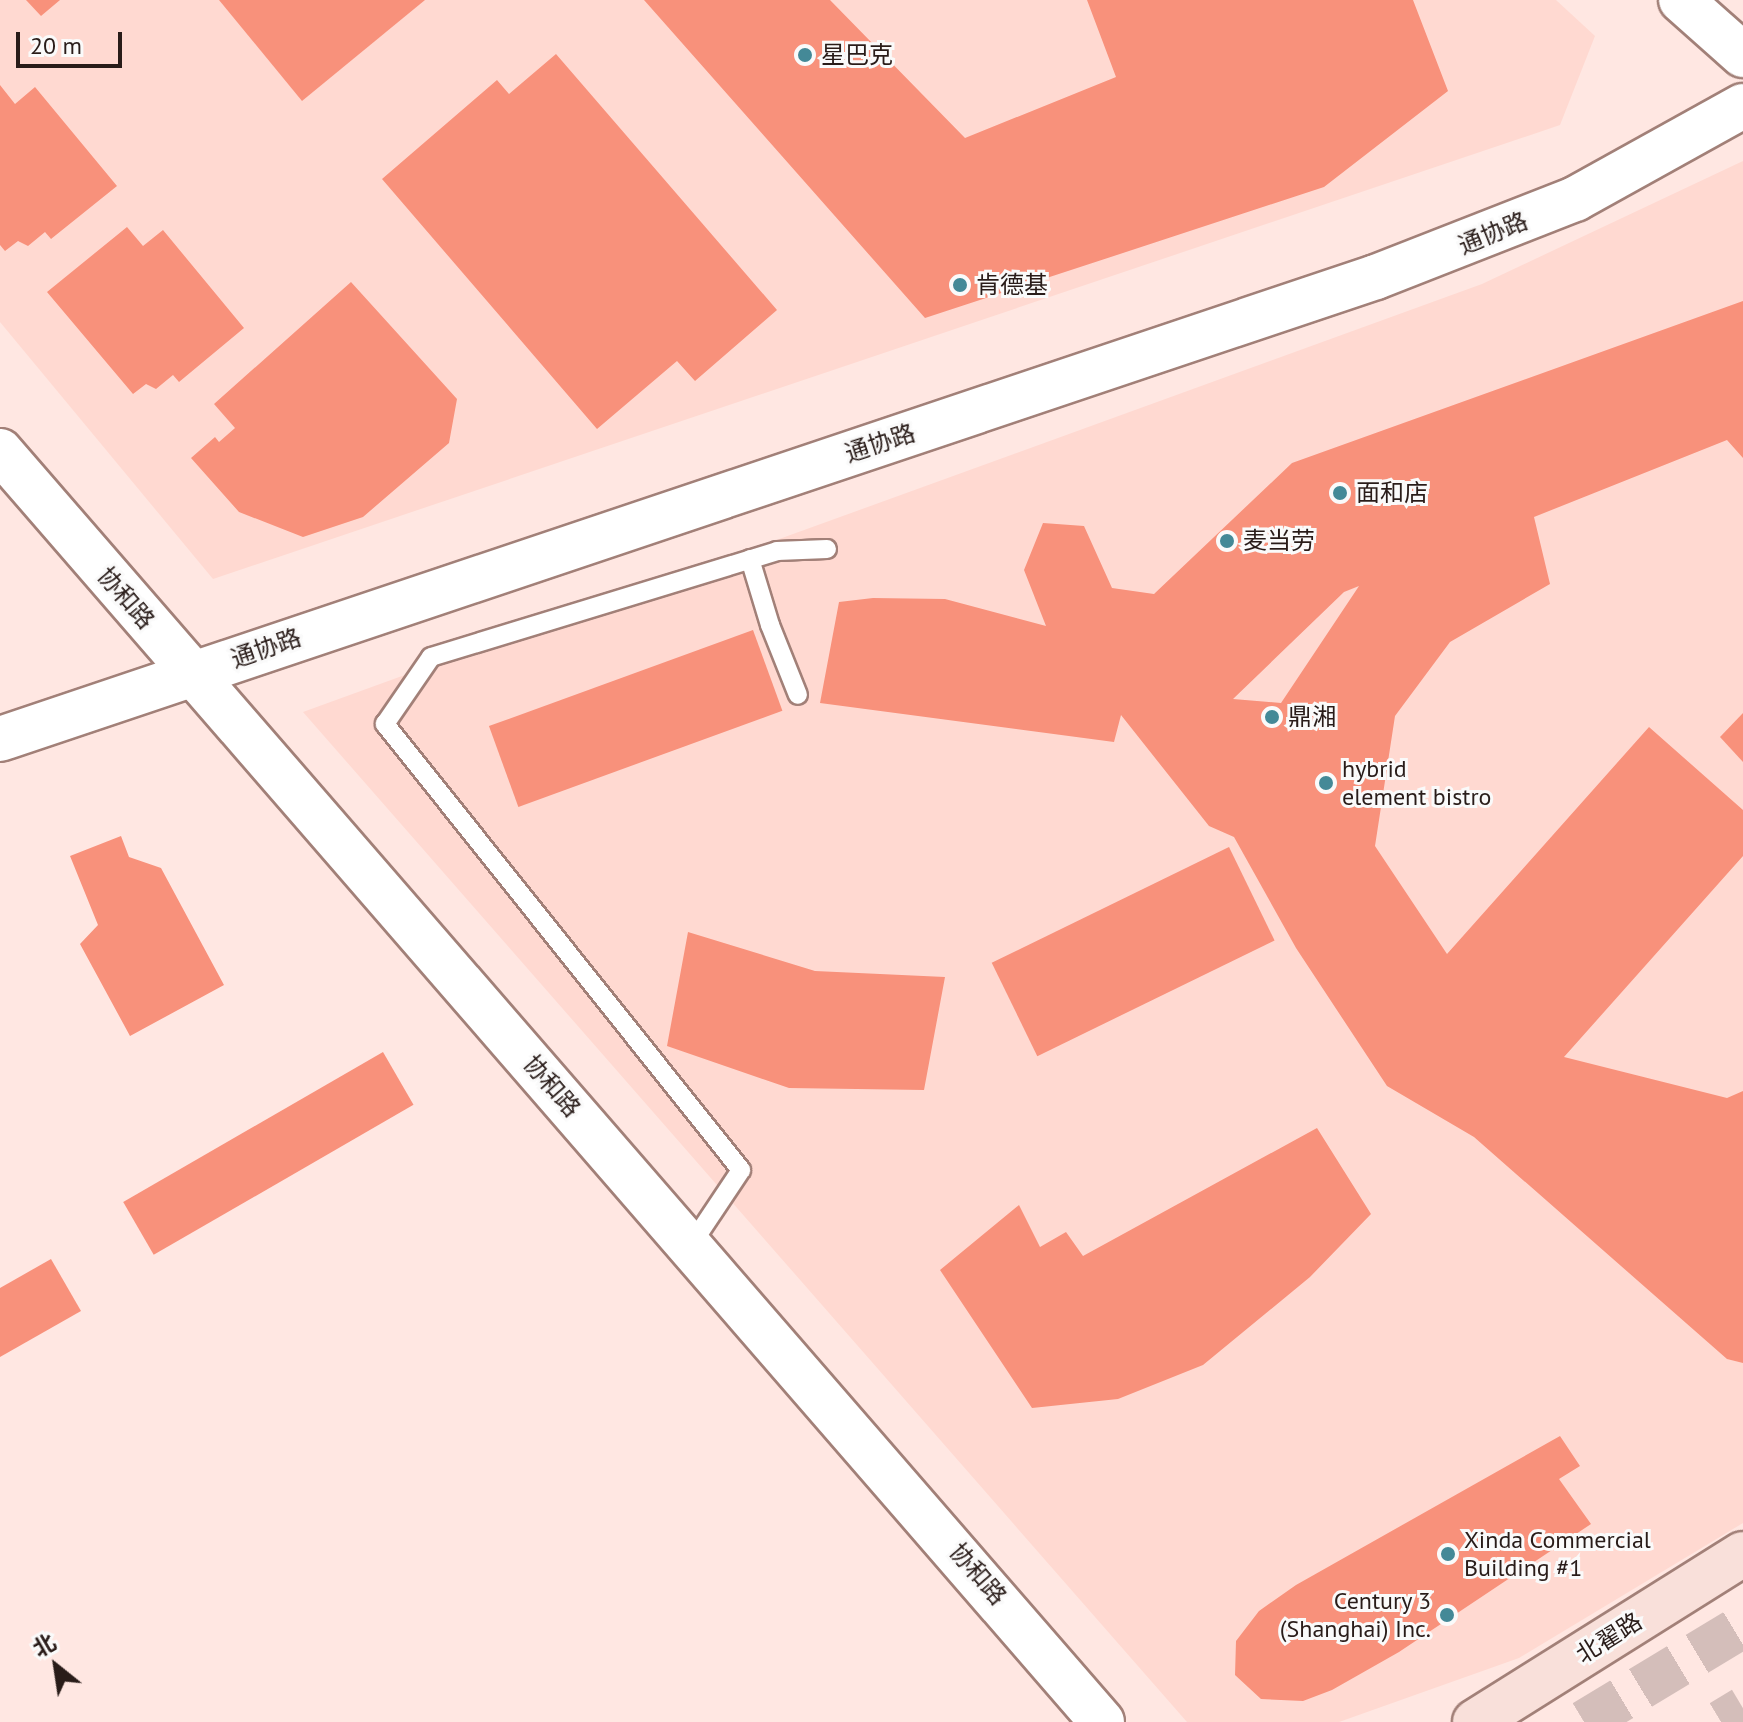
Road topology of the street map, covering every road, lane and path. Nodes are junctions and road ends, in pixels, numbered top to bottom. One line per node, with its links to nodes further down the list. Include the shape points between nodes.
1 (1681, 0): 2 (street)
2 (1743, 55)
3 (1743, 106): 7 (street, 通协路, via 1575,199 1462,246)
4 (0, 451): 7 (street, 协和路)
5 (827, 549): 6 (lane, via 777,551)
6 (750, 559): 8 (lane); 10 (lane, via 431,657 385,724 741,1170)
7 (192, 673): 9 (street, 通协路); 10 (street, 协和路)
8 (798, 695)
9 (0, 739)
10 (691, 1245): 12 (street, 协和路)
11 (1743, 1554): 13 (main road, 北翟路)
12 (1102, 1722)
13 (1475, 1722)

